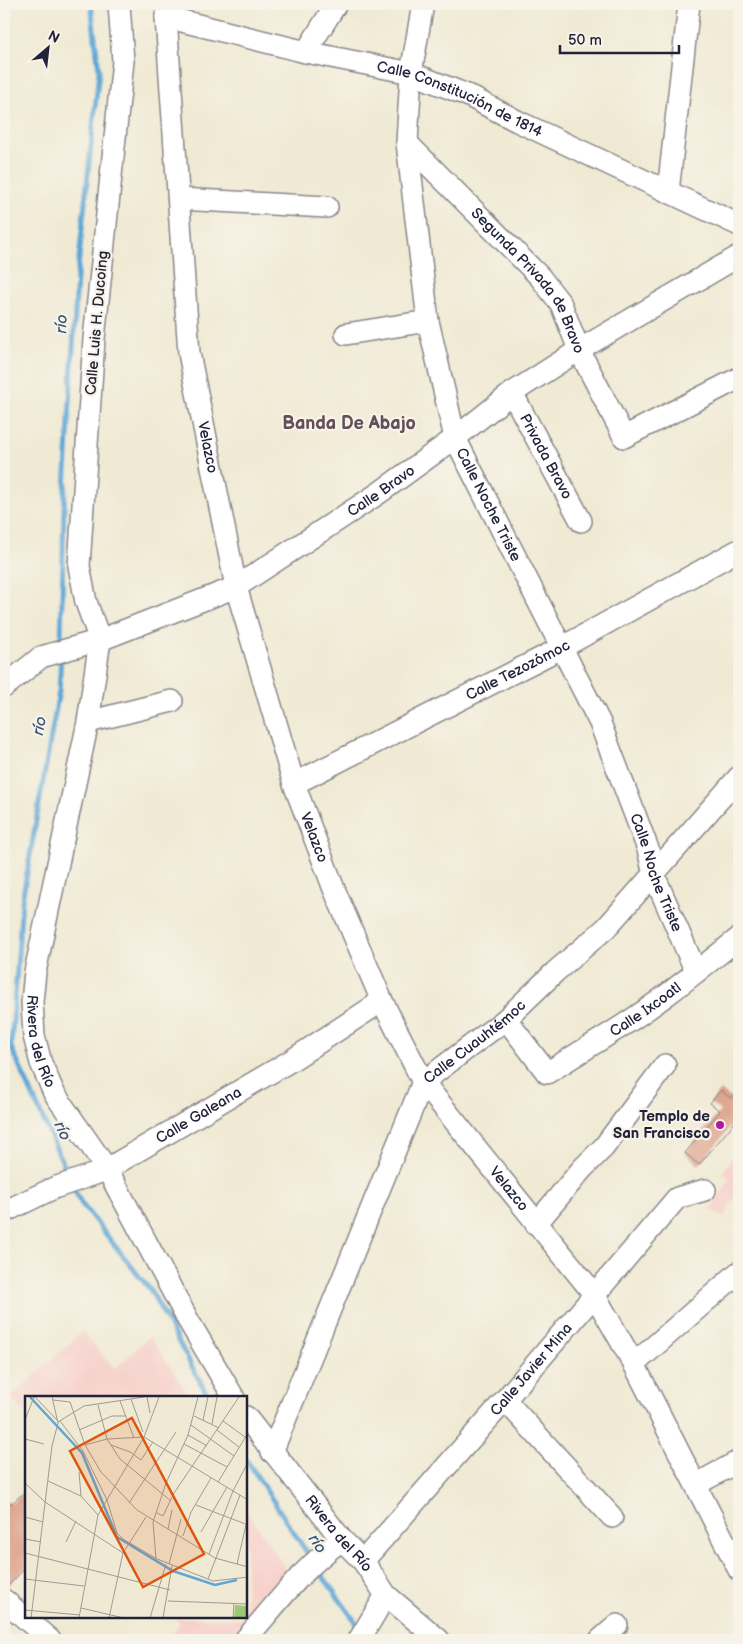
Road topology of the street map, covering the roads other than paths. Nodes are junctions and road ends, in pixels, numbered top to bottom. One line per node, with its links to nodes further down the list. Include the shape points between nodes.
1 (118, 4): 23 (street, Calle Luis H. Ducoing, via 123,61 94,339 79,566)
2 (336, 4): 6 (street)
3 (423, 4): 7 (street, Calle Noche Triste)
4 (689, 4): 9 (street)
5 (167, 10): 6 (street, Calle Constitución de 1814); 10 (street, Velazco)
6 (306, 52): 7 (street, Calle Constitución de 1814)
7 (411, 73): 8 (street, Calle Noche Triste); 9 (street, Calle Constitución de 1814, via 468,95)
8 (407, 143): 14 (street, Calle Noche Triste); 16 (street, Segunda Privada de Bravo, via 540,277 561,304)
9 (668, 192): 12 (street, Calle Constitución de 1814)
10 (178, 199): 11 (street); 22 (street, Velazco, via 189,353)
11 (328, 207)
12 (739, 225)
13 (739, 256): 16 (street, Calle Bravo)
14 (428, 321): 15 (street); 19 (street, Calle Noche Triste)
15 (346, 334)
16 (578, 350): 17 (street, Segunda Privada de Bravo, via 624,437); 18 (street, Calle Bravo)
17 (739, 378)
18 (512, 393): 19 (street, Calle Bravo); 20 (street, Privada Bravo)
19 (455, 438): 22 (street, Calle Bravo, via 379,493); 24 (street, Calle Noche Triste)
20 (581, 521)
21 (739, 550): 24 (street, Calle Tezozómoc)
22 (236, 587): 23 (street, Calle Bravo); 29 (street, Velazco)
23 (96, 642): 25 (street, Calle Bravo, via 41,657); 27 (street, Rivera del Río)
24 (562, 648): 29 (street, Calle Tezozómoc); 30 (street, Calle Noche Triste, via 600,723 648,849)
25 (4, 687)
26 (172, 701): 27 (street)
27 (88, 722): 37 (street, Rivera del Río, via 35,972 32,1002 34,1036 41,1063 54,1093)
28 (739, 777): 30 (street, Calle Cuauhtémoc)
29 (294, 784): 33 (street, Velazco)
30 (654, 875): 32 (street, Calle Noche Triste); 34 (street, Calle Cuauhtémoc, via 606,928)
31 (739, 938): 32 (street, Calle Ixcoatl)
32 (696, 972): 34 (street, Calle Ixcoatl, via 623,1026 547,1073)
33 (382, 1001): 36 (street, Velazco); 37 (street, Calle Galeana, via 292,1060)
34 (506, 1019): 36 (street, Calle Cuauhtémoc)
35 (665, 1065): 40 (street, via 604,1146)
36 (423, 1082): 40 (street, Velazco); 47 (street, Calle Cuauhtémoc)
37 (101, 1172): 39 (street, Calle Galeana, via 54,1188); 44 (street, Rivera del Río)
38 (705, 1190): 42 (street, Calle Javier Mina, via 677,1198)
39 (4, 1212)
40 (536, 1224): 42 (street, Velazco)
41 (739, 1272): 43 (street)
42 (594, 1294): 43 (street, Velazco); 45 (street, Calle Javier Mina)
43 (634, 1364): 49 (street, Velazco)
44 (233, 1396)
45 (505, 1400): 50 (street); 52 (street, Calle Javier Mina)
46 (248, 1421): 47 (street, Rivera del Río)
47 (272, 1452): 51 (street, Rivera del Río)
48 (739, 1461): 49 (street)
49 (697, 1484): 53 (street, Velazco)
50 (612, 1517)
51 (334, 1545): 52 (street, Rivera del Río); 60 (street)
52 (363, 1561): 55 (street, Rivera del Río)
53 (739, 1570)
54 (4, 1600): 56 (street)
55 (382, 1604): 61 (street); 62 (street, Rivera del Río)
56 (25, 1618)
57 (26, 1619): 59 (street)
58 (617, 1625): 63 (street)
59 (50, 1640)
60 (245, 1640)
61 (359, 1640)
62 (439, 1640)
63 (600, 1640)

